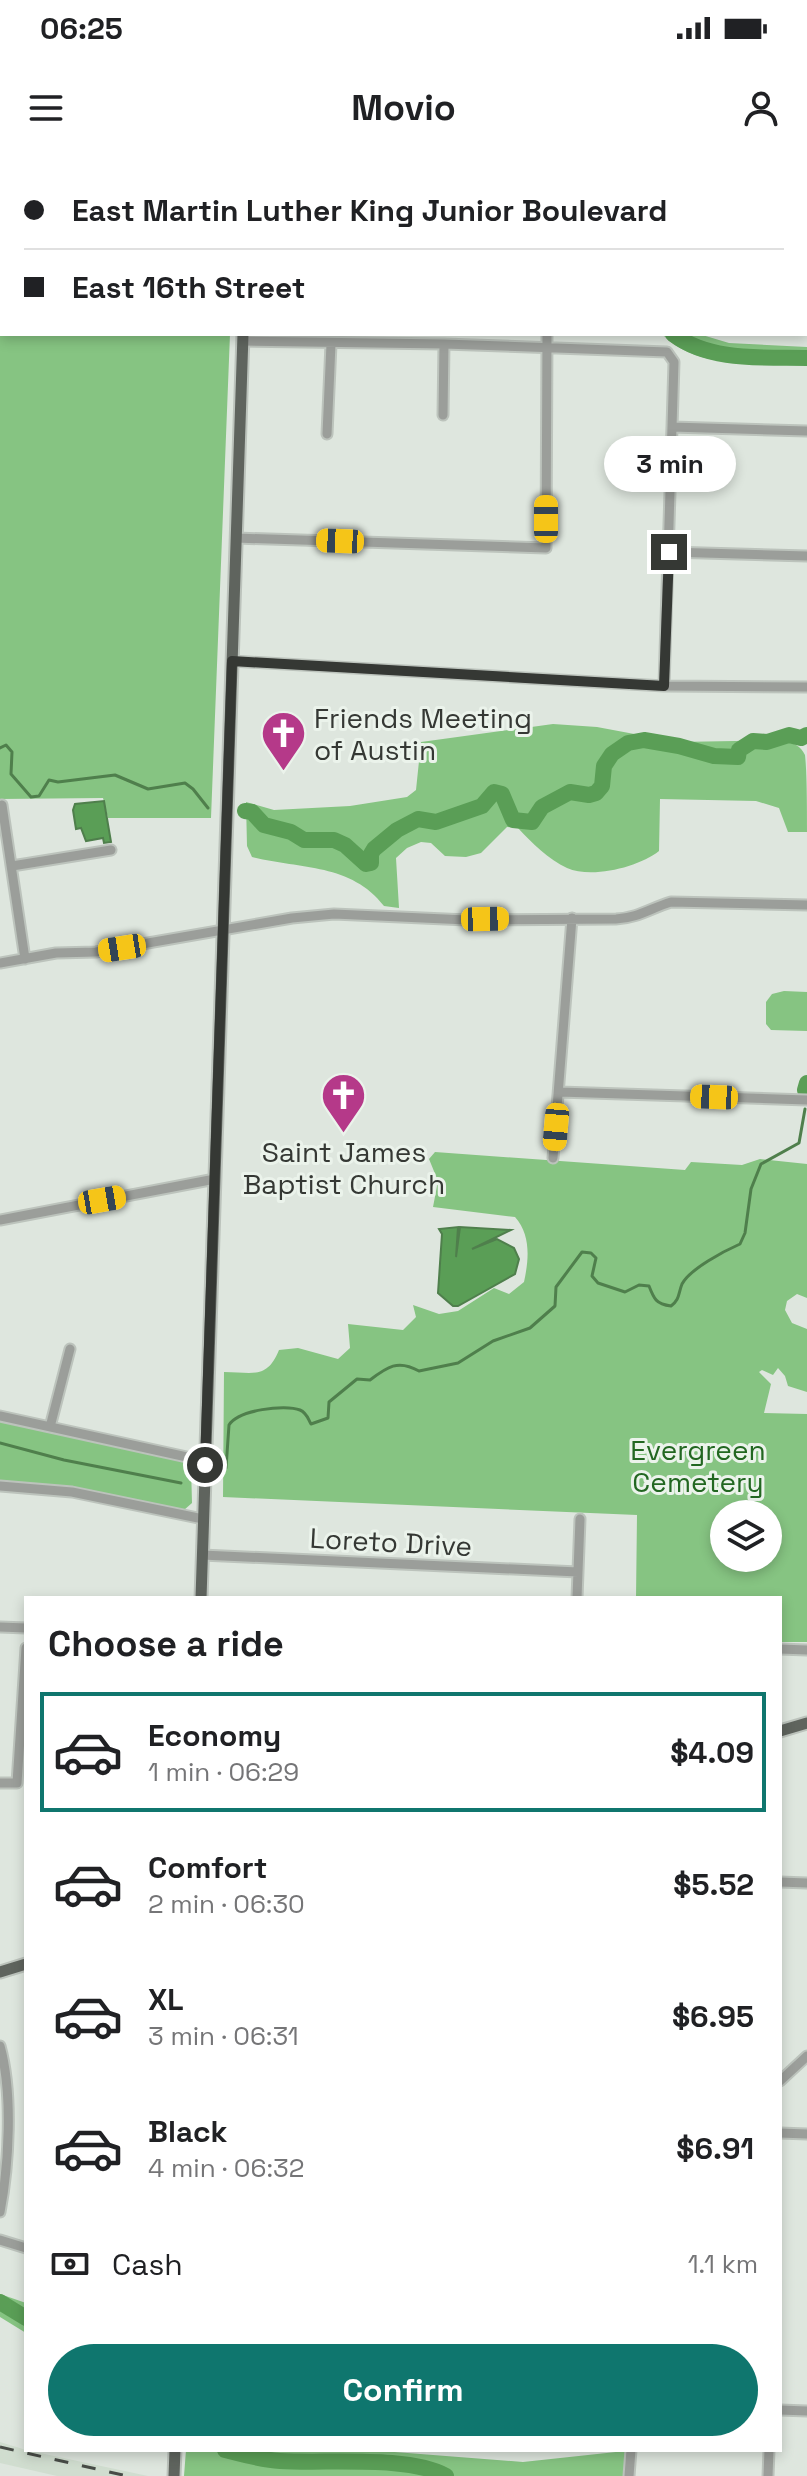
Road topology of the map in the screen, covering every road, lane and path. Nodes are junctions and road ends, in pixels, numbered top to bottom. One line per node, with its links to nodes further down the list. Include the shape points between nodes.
1 (547, 336): 5 (street)
2 (243, 338): 3 (street); 10 (main road)
3 (331, 344): 4 (street); 9 (street)
4 (444, 344): 5 (street); 6 (street)
5 (546, 347): 7 (street, via 667,352 674,362); 10 (street, via 546,548)
6 (443, 415)
7 (672, 427): 8 (street); 11 (street)
8 (807, 431)
9 (327, 434)
10 (236, 538): 13 (main road)
11 (669, 552): 12 (street); 14 (street)
12 (807, 556)
13 (232, 661): 14 (street); 21 (main road)
14 (664, 686): 15 (street)
15 (807, 687)
16 (2, 805): 18 (street)
17 (111, 850): 18 (street)
18 (12, 866): 22 (street)
19 (807, 905): 20 (street, via 671,902 633,918)
20 (572, 918): 21 (street, via 334,914); 24 (street)
21 (224, 929): 22 (street); 27 (main road)
22 (25, 959): 23 (street)
23 (0, 963)
24 (559, 1092): 25 (street); 26 (street)
25 (807, 1100)
26 (553, 1158)
27 (215, 1179): 28 (street); 32 (main road)
28 (0, 1220)
29 (70, 1349): 31 (street)
30 (0, 1416): 31 (street)
31 (50, 1427): 32 (street)
32 (205, 1461): 34 (main road)
33 (0, 1486): 34 (street, via 72,1492)
34 (203, 1519): 36 (main road)
35 (580, 1519): 37 (street)
36 (202, 1555): 37 (street, Loreto Drive); 38 (main road)
37 (578, 1572): 39 (street)
38 (201, 1596)
39 (577, 1596)
40 (0, 1627): 41 (street)
41 (24, 1628)
42 (782, 1649): 43 (street)
43 (807, 1650)
44 (24, 1678): 47 (street, via 17,1783)
45 (807, 1723): 46 (main road)
46 (782, 1730)
47 (0, 1783)
48 (782, 1882): 49 (street)
49 (807, 1883)
50 (24, 1965): 51 (main road)
51 (0, 1972)
52 (0, 2046): 57 (street, via 7,2104)
53 (807, 2056): 54 (street)
54 (782, 2079)
55 (782, 2133): 56 (street)
56 (807, 2134)
57 (0, 2212)
58 (0, 2240): 59 (street)
59 (24, 2247)
60 (782, 2410): 61 (street)
61 (807, 2411)
62 (174, 2452): 65 (main road)
63 (631, 2452): 66 (street)
64 (769, 2452): 67 (street)
65 (174, 2476)
66 (629, 2476)
67 (768, 2476)

